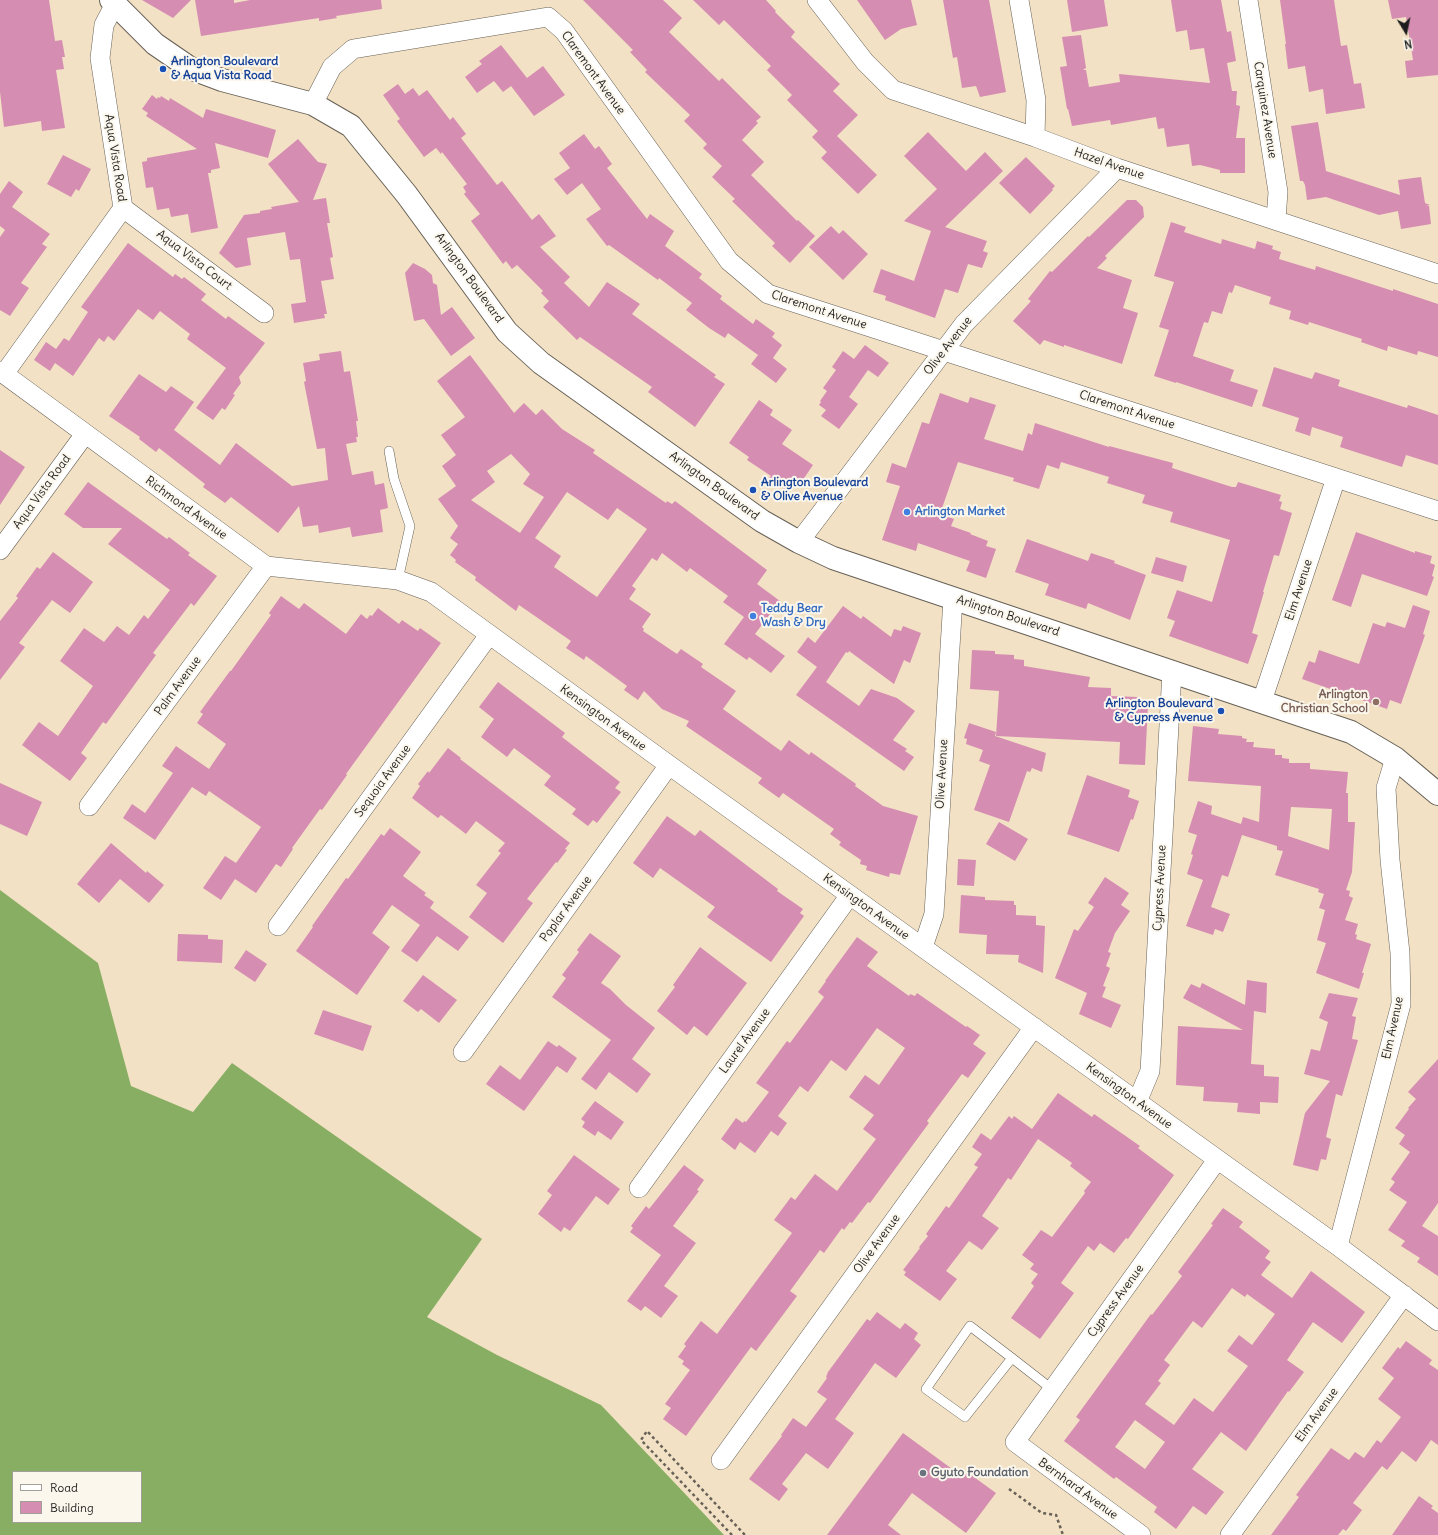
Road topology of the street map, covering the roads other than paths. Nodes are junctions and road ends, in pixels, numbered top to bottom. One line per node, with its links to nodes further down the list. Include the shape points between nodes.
1 (817, 0): 6 (street, Hazel Avenue, via 865,62 893,90)
2 (1019, 0): 6 (street, via 1036,100)
3 (1248, 0): 9 (street, Carquinez Avenue, via 1278,192)
4 (113, 2): 5 (main road, Arlington Boulevard, via 155,44 190,68 222,80); 8 (street, Aqua Vista Road, via 104,25 100,58)
5 (313, 104): 12 (street, Claremont Avenue, via 332,67 353,49 548,17 564,31 729,261 762,289 768,294); 18 (main road, Arlington Boulevard, via 351,126 407,195 507,332 541,363 762,521)
6 (1035, 137): 7 (street, Hazel Avenue)
7 (1117, 168): 9 (street, Hazel Avenue); 12 (street, Olive Avenue, via 964,324)
8 (123, 208): 11 (street, Aqua Vista Court); 13 (street, Aqua Vista Road)
9 (1276, 219): 10 (street, Hazel Avenue)
10 (1438, 274)
11 (264, 313)
12 (944, 350): 16 (street, Claremont Avenue); 18 (street, Olive Avenue)
13 (2, 372): 14 (street, Richmond Avenue)
14 (85, 434): 19 (street, Aqua Vista Road); 20 (street, Richmond Avenue)
15 (389, 450): 21 (lane, via 394,479 410,526)
16 (1336, 478): 17 (street, Claremont Avenue); 25 (street, Elm Avenue)
17 (1438, 510)
18 (799, 542): 22 (main road, Arlington Boulevard, via 833,558)
19 (0, 550)
20 (266, 566): 21 (street); 29 (street, Palm Avenue)
21 (398, 580): 23 (street, Kensington Avenue, via 431,592)
22 (953, 598): 24 (main road, Arlington Boulevard); 32 (street, Olive Avenue, via 934,914)
23 (489, 635): 27 (street, Kensington Avenue); 31 (street, Sequoia Avenue)
24 (1172, 671): 25 (main road, Arlington Boulevard); 35 (street, Cypress Avenue, via 1150,1071)
25 (1262, 701): 26 (main road, Arlington Boulevard, via 1351,732)
26 (1395, 758): 28 (main road, Arlington Boulevard); 38 (street, Elm Avenue, via 1386,788 1390,860 1400,953 1401,1004)
27 (669, 765): 30 (street, Kensington Avenue); 34 (street, Poplar Avenue)
28 (1438, 794)
29 (89, 806)
30 (850, 895): 32 (street, Kensington Avenue); 37 (street, Laurel Avenue)
31 (278, 926)
32 (923, 947): 33 (street, Kensington Avenue)
33 (1034, 1027): 35 (street, Kensington Avenue); 44 (street, Olive Avenue)
34 (463, 1052)
35 (1137, 1102): 36 (street, Kensington Avenue)
36 (1217, 1160): 38 (street, Kensington Avenue); 42 (street, Cypress Avenue)
37 (639, 1188)
38 (1338, 1246): 39 (street, Kensington Avenue)
39 (1404, 1295): 40 (street, Kensington Avenue); 46 (street, Elm Avenue)
40 (1438, 1321)
41 (1012, 1358): 41 (lane, via 970,1326 926,1389 965,1417); 42 (lane)
42 (1053, 1390): 43 (street, Cypress Avenue)
43 (1016, 1442): 45 (street, Bernhard Avenue)
44 (721, 1460)
45 (1142, 1535)
46 (1230, 1535)

